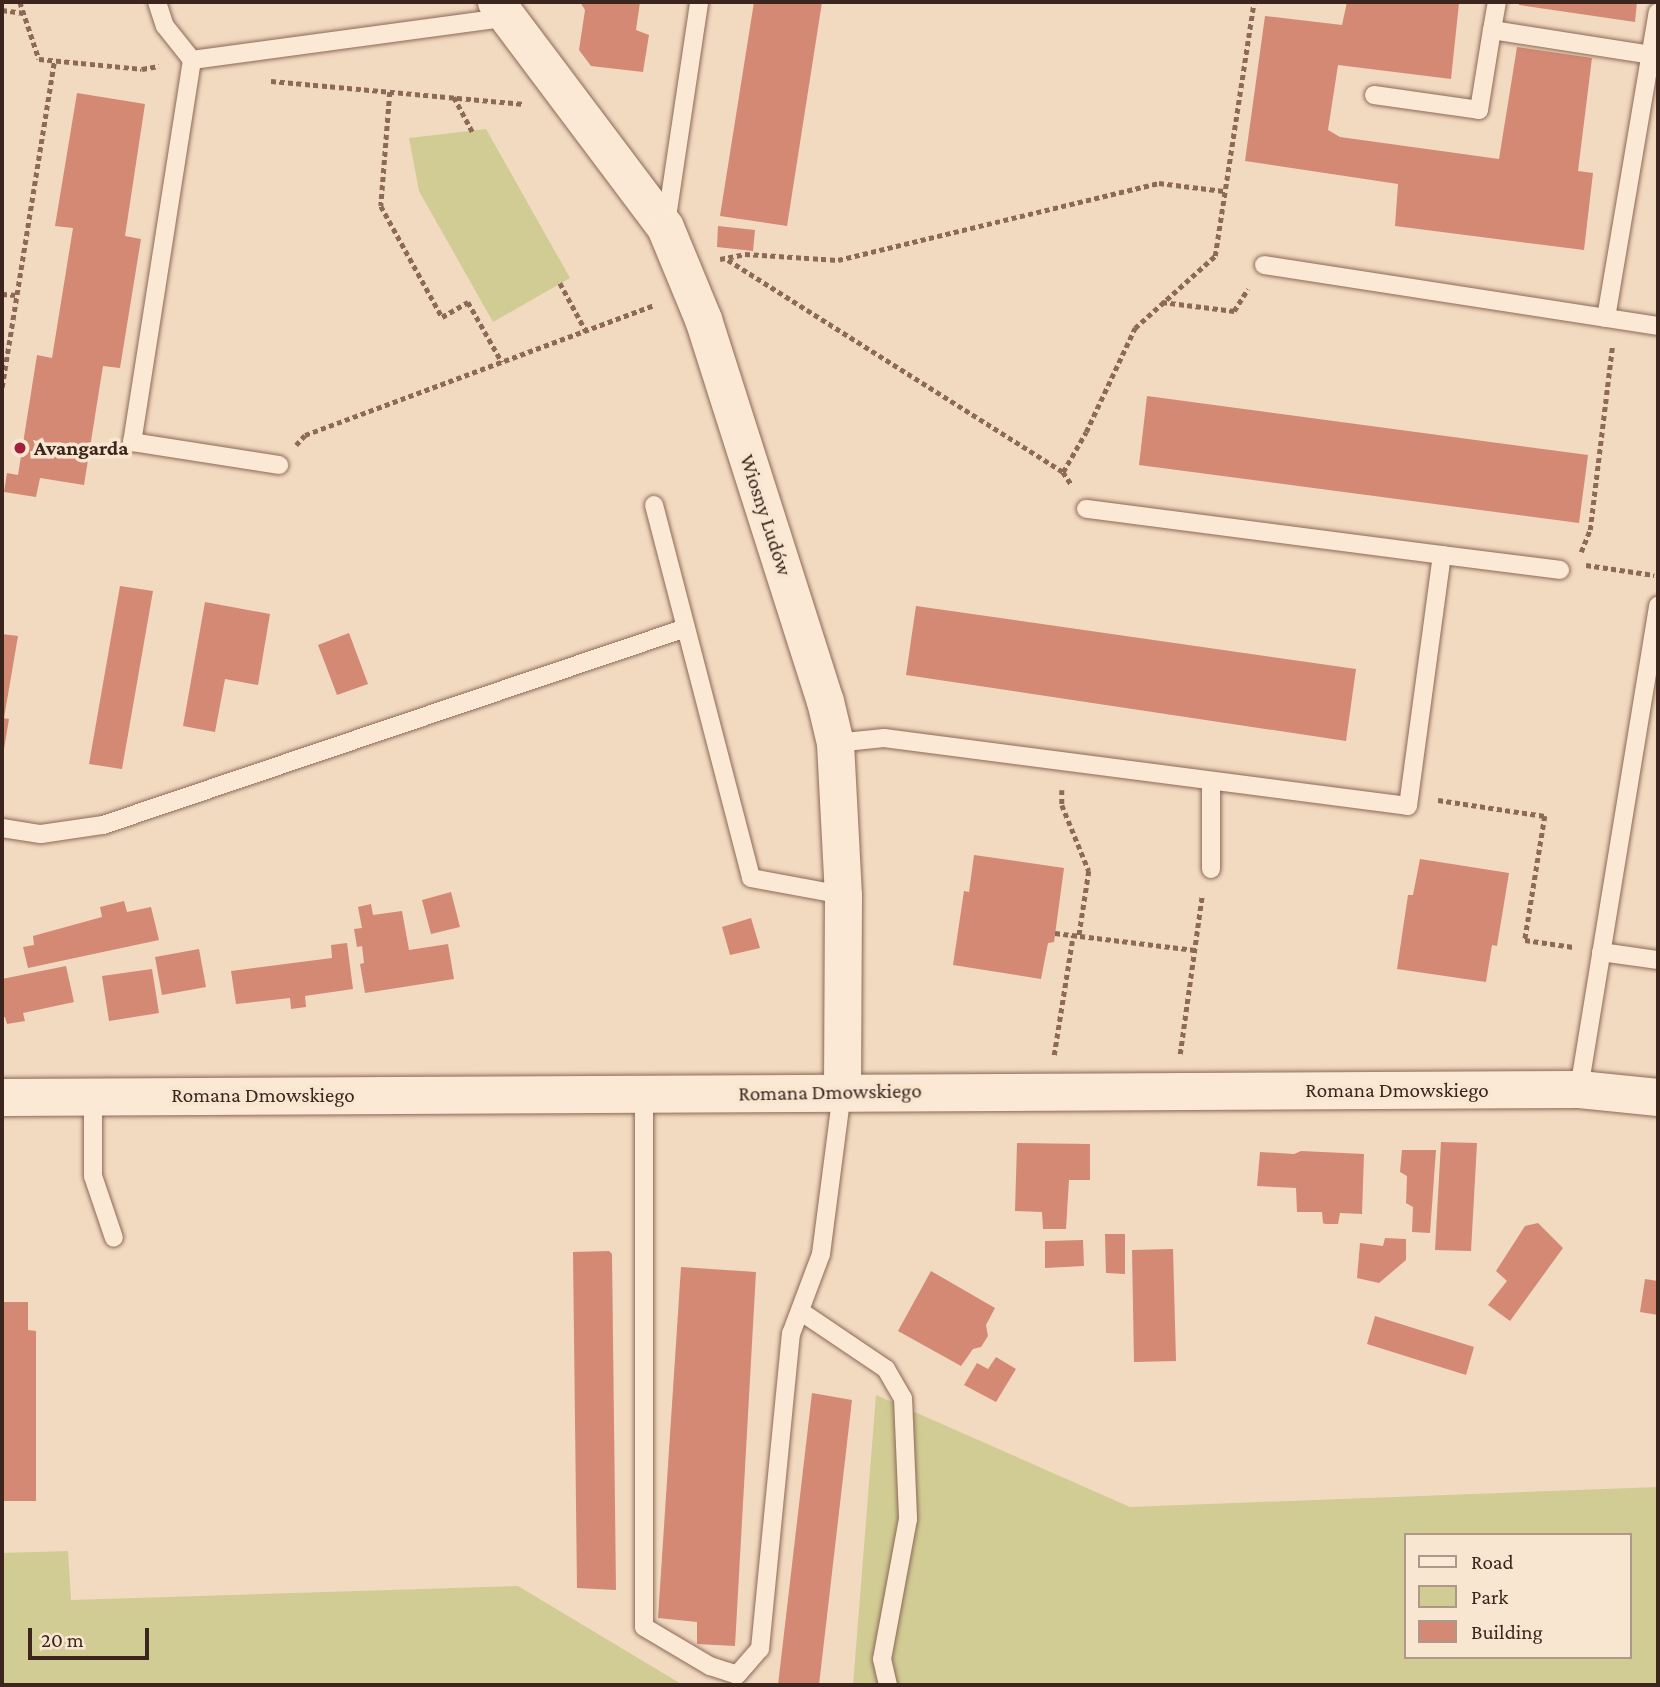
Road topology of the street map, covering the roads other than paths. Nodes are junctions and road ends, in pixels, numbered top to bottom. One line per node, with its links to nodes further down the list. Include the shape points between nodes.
1 (157, 2): 8 (lane, via 165,26)
2 (699, 2): 10 (lane)
3 (1497, 2): 6 (lane)
4 (502, 10): 8 (lane); 10 (street, Wiosny Ludów)
5 (1658, 12): 7 (lane)
6 (1492, 30): 7 (lane); 9 (lane, via 1479,110)
7 (1651, 55): 12 (lane)
8 (192, 60): 14 (lane, via 132,442)
9 (1374, 95)
10 (666, 227): 21 (street, Wiosny Ludów, via 692,292)
11 (1264, 265): 12 (lane)
12 (1611, 318): 13 (lane)
13 (1658, 326)
14 (279, 465)
15 (654, 505): 20 (lane)
16 (1086, 509): 17 (lane)
17 (1442, 555): 18 (lane); 22 (lane, via 1408,806)
18 (1566, 566)
19 (1658, 605): 26 (lane)
20 (686, 628): 23 (lane, via 103,825 41,834); 25 (lane, via 751,878)
21 (835, 743): 22 (lane, via 884,738); 25 (street, Wiosny Ludów)
22 (1211, 781): 24 (lane)
23 (2, 828)
24 (1211, 869)
25 (842, 895): 29 (street, Wiosny Ludów)
26 (1601, 952): 27 (lane); 28 (lane)
27 (1658, 960)
28 (1579, 1089): 29 (street, Romana Dmowskiego); 33 (street, Romana Dmowskiego)
29 (842, 1092): 30 (street, Romana Dmowskiego); 35 (lane, via 821,1254)
30 (644, 1095): 32 (street, Romana Dmowskiego); 35 (lane, via 645,1627 710,1666 737,1675 760,1649 791,1334)
31 (2, 1097): 32 (street, Romana Dmowskiego)
32 (93, 1097): 34 (lane, via 93,1176)
33 (1658, 1097)
34 (114, 1238)
35 (800, 1311): 36 (lane, via 886,1368 903,1398 908,1519 882,1659)
36 (888, 1685)

